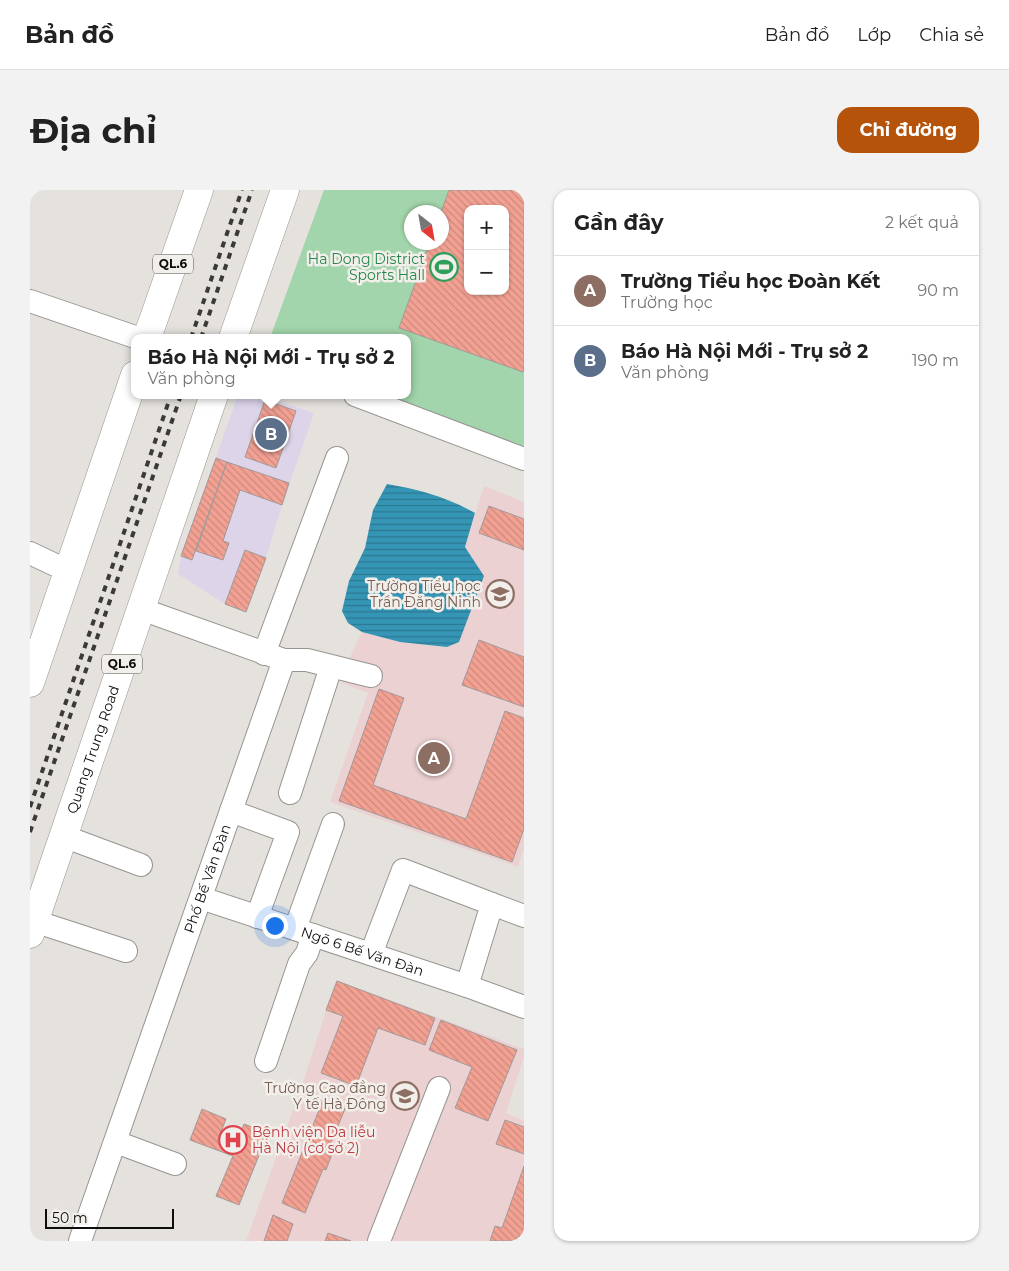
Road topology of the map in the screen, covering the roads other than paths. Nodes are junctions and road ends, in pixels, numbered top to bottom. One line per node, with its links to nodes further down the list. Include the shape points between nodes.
1 (199, 190): 4 (highway, QL.6)
2 (284, 190): 5 (highway)
3 (30, 301): 6 (street)
4 (149, 334)
5 (234, 334)
6 (131, 336)
7 (131, 387): 13 (highway)
8 (213, 399): 14 (highway, Quang Trung Road / QL.6)
9 (366, 399): 11 (street)
10 (337, 458): 15 (street, Phố Bế Văn Đàn)
11 (524, 459)
12 (30, 553): 13 (street)
13 (68, 571): 18 (highway)
14 (141, 609): 15 (street); 22 (highway, Quang Trung Road / QL.6)
15 (274, 657): 16 (street, via 307,660); 20 (street, Phố Bế Văn Đàn)
16 (332, 667): 17 (street); 19 (street)
17 (371, 676)
18 (30, 683)
19 (290, 793)
20 (231, 811): 24 (street, Phố Bế Văn Đàn); 27 (street, via 288,832)
21 (334, 824): 29 (street)
22 (63, 836): 23 (street); 28 (highway, Quang Trung Road / QL.6)
23 (141, 865)
24 (201, 898): 27 (street, Ngõ 6 Bế Văn Đàn); 36 (street, Phố Bế Văn Đàn)
25 (492, 904): 26 (street); 31 (street, via 403,870); 32 (street)
26 (524, 916)
27 (257, 917): 29 (street, Ngõ 6 Bế Văn Đàn)
28 (32, 927): 30 (street)
29 (304, 932): 31 (street, Ngõ 6 Bế Văn Đàn); 34 (street, via 307,953 299,964)
30 (126, 951)
31 (371, 954): 32 (street, Ngõ 6 Bế Văn Đàn)
32 (467, 986): 33 (street, Ngõ 6 Bế Văn Đàn)
33 (524, 1006)
34 (266, 1061)
35 (439, 1088): 39 (street)
36 (116, 1142): 37 (street); 38 (street, Phố Bế Văn Đàn)
37 (175, 1164)
38 (80, 1241)
39 (379, 1241)

